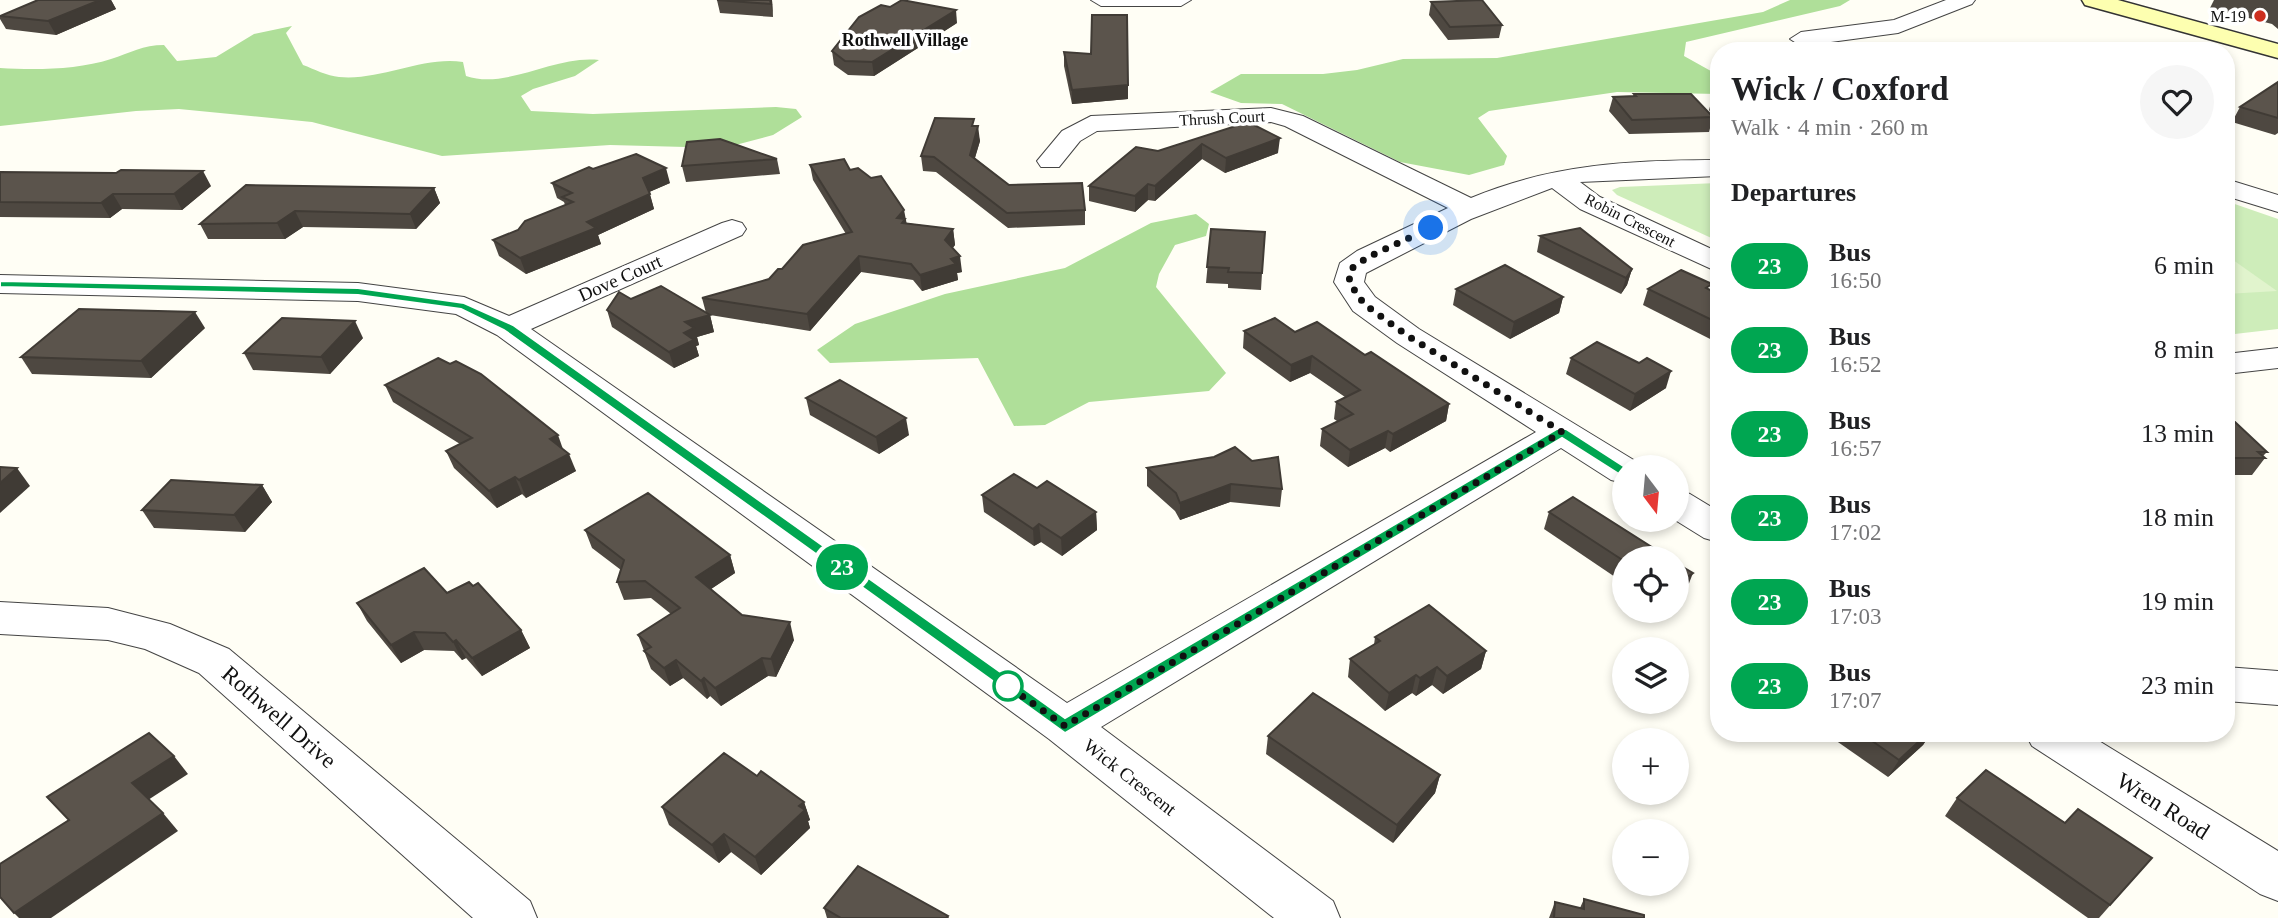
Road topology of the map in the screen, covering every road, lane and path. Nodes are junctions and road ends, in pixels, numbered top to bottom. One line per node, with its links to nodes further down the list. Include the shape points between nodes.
1 (1101, 0): 2 (street)
2 (1181, 0)
3 (1965, 0): 5 (street, via 1898,26)
4 (2092, 0): 6 (street)
5 (1801, 39)
6 (2278, 51)
7 (1049, 161): 12 (street, Thrush Court, via 1071,136 1091,124 1271,115 1294,121)
8 (1710, 168): 9 (street)
9 (1557, 178): 12 (street); 14 (street, Robin Crescent, via 1590,203)
10 (2235, 190): 11 (street)
11 (2278, 204)
12 (1472, 209): 16 (street, via 1351,269 1349,282)
13 (732, 229): 17 (street, Dove Court)
14 (1710, 259)
15 (0, 284): 17 (street, Wick Crescent, via 358,292 464,306)
16 (1364, 304): 20 (street)
17 (508, 328): 27 (street, Wick Crescent)
18 (2278, 358): 19 (street)
19 (2235, 363)
20 (1562, 432): 21 (street); 27 (street)
21 (1612, 463)
22 (1689, 511): 23 (street)
23 (1710, 524)
24 (0, 618): 30 (street, Rothwell Drive, via 108,624 155,635 214,661)
25 (2235, 685): 26 (street)
26 (2278, 688)
27 (1065, 726): 31 (street, Wick Crescent)
28 (2062, 742): 29 (street, Wren Road)
29 (2278, 878)
30 (511, 918)
31 (1314, 918)

